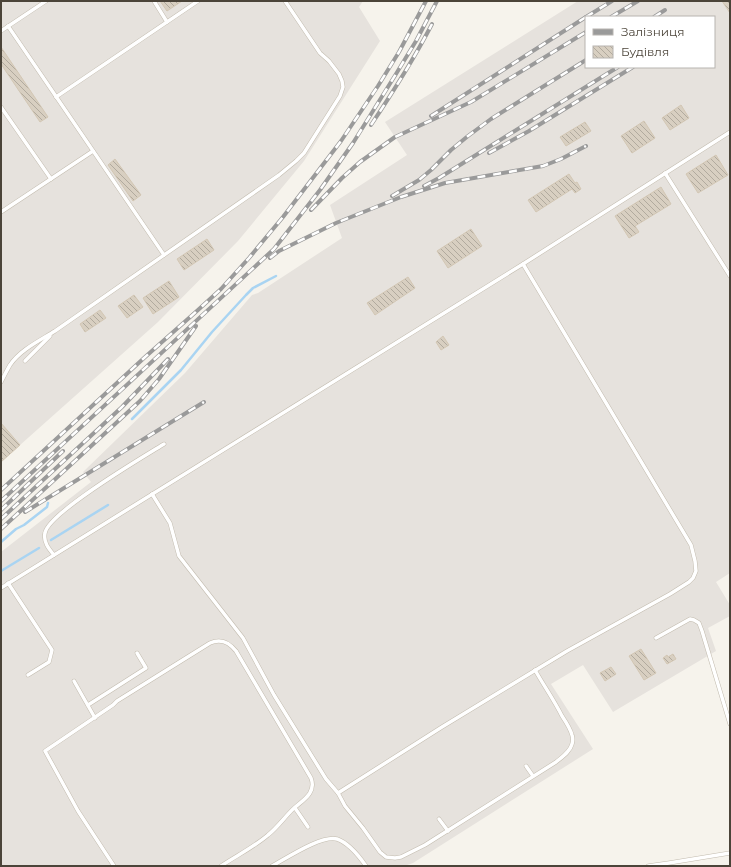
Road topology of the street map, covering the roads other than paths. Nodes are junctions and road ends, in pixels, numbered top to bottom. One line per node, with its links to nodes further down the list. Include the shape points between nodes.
1 (46, 1): 6 (lane)
2 (154, 1): 5 (lane)
3 (198, 1): 5 (lane)
4 (285, 1): 15 (lane, via 320,53 339,74 343,87 340,96 304,153 272,179)
5 (167, 22): 8 (lane)
6 (8, 26): 7 (lane); 8 (lane)
7 (1, 31)
8 (56, 97): 11 (lane)
9 (1, 107): 13 (lane)
10 (730, 132): 12 (lane)
11 (93, 151): 13 (lane); 15 (lane)
12 (665, 173): 16 (lane); 17 (lane)
13 (51, 179): 14 (lane)
14 (1, 212)
15 (164, 255): 18 (lane)
16 (523, 264): 22 (lane); 28 (lane, via 691,545 696,571 689,582 670,594)
17 (730, 276)
18 (55, 331): 19 (lane); 20 (lane, via 17,357)
19 (25, 361)
20 (1, 382)
21 (164, 444): 23 (lane, via 97,486 52,521 44,535 47,546)
22 (152, 494): 23 (lane); 36 (lane, via 170,523 180,556 243,638 294,728)
23 (54, 555): 24 (lane)
24 (8, 584): 25 (lane); 29 (lane, via 52,650 49,662)
25 (1, 588)
26 (656, 638): 33 (lane, via 690,619 699,623)
27 (137, 653): 31 (lane, via 146,668)
28 (535, 670): 35 (lane, via 570,729 573,739 570,748 562,757); 36 (lane)
29 (28, 675)
30 (74, 681): 31 (lane)
31 (88, 705): 32 (lane)
32 (95, 718): 37 (lane, via 117,701 210,643 226,642 236,651 311,778 310,794); 43 (lane, via 45,751 78,811)
33 (730, 724)
34 (526, 766): 35 (lane)
35 (533, 776): 40 (lane)
36 (338, 794): 40 (lane, via 377,849 386,857 395,858 407,854)
37 (295, 808): 39 (lane); 42 (lane, via 267,836)
38 (439, 819): 40 (lane)
39 (308, 827)
40 (448, 831)
41 (730, 853): 46 (lane)
42 (223, 865)
43 (114, 866)
44 (272, 866): 45 (lane, via 328,839 336,839 347,845)
45 (366, 866)
46 (648, 866)

